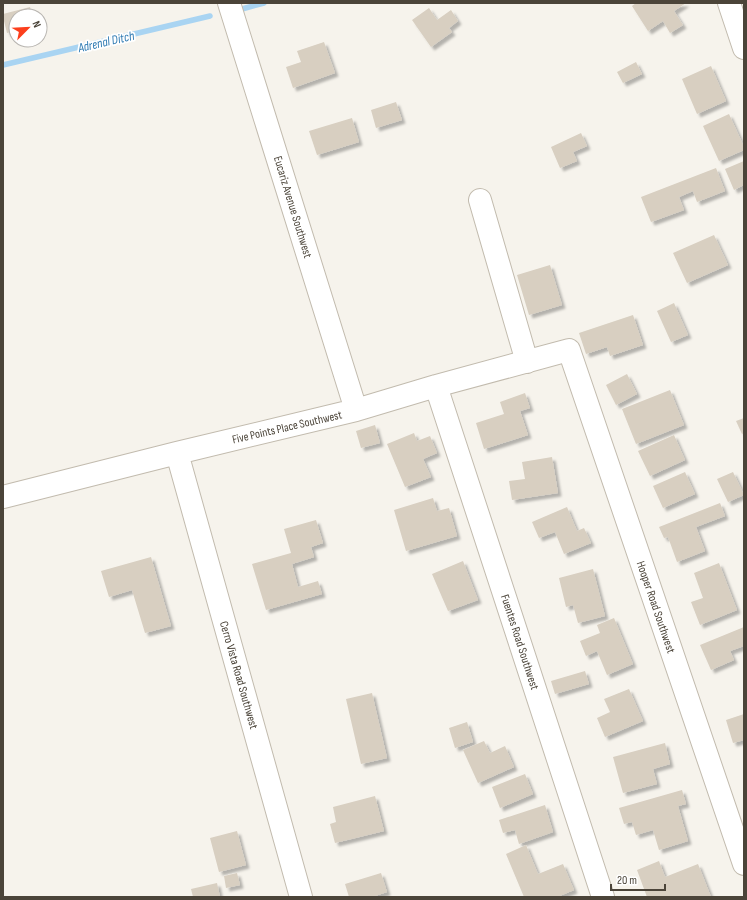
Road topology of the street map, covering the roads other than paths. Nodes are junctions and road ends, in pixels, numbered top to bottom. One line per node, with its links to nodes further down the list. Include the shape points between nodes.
1 (229, 3): 8 (street, Eucariz Avenue Southwest)
2 (729, 3): 3 (street)
3 (744, 48)
4 (480, 200): 6 (street)
5 (569, 350): 6 (street, Five Points Place Southwest); 11 (street, Hooper Road Southwest)
6 (527, 362): 7 (street, Five Points Place Southwest)
7 (436, 386): 8 (street, Five Points Place Southwest); 13 (street, Fuentes Road Southwest)
8 (356, 410): 9 (street, Five Points Place Southwest)
9 (177, 453): 10 (street, Five Points Place Southwest); 12 (street, Cerro Vista Road Southwest)
10 (3, 497)
11 (744, 864)
12 (301, 897)
13 (603, 897)

